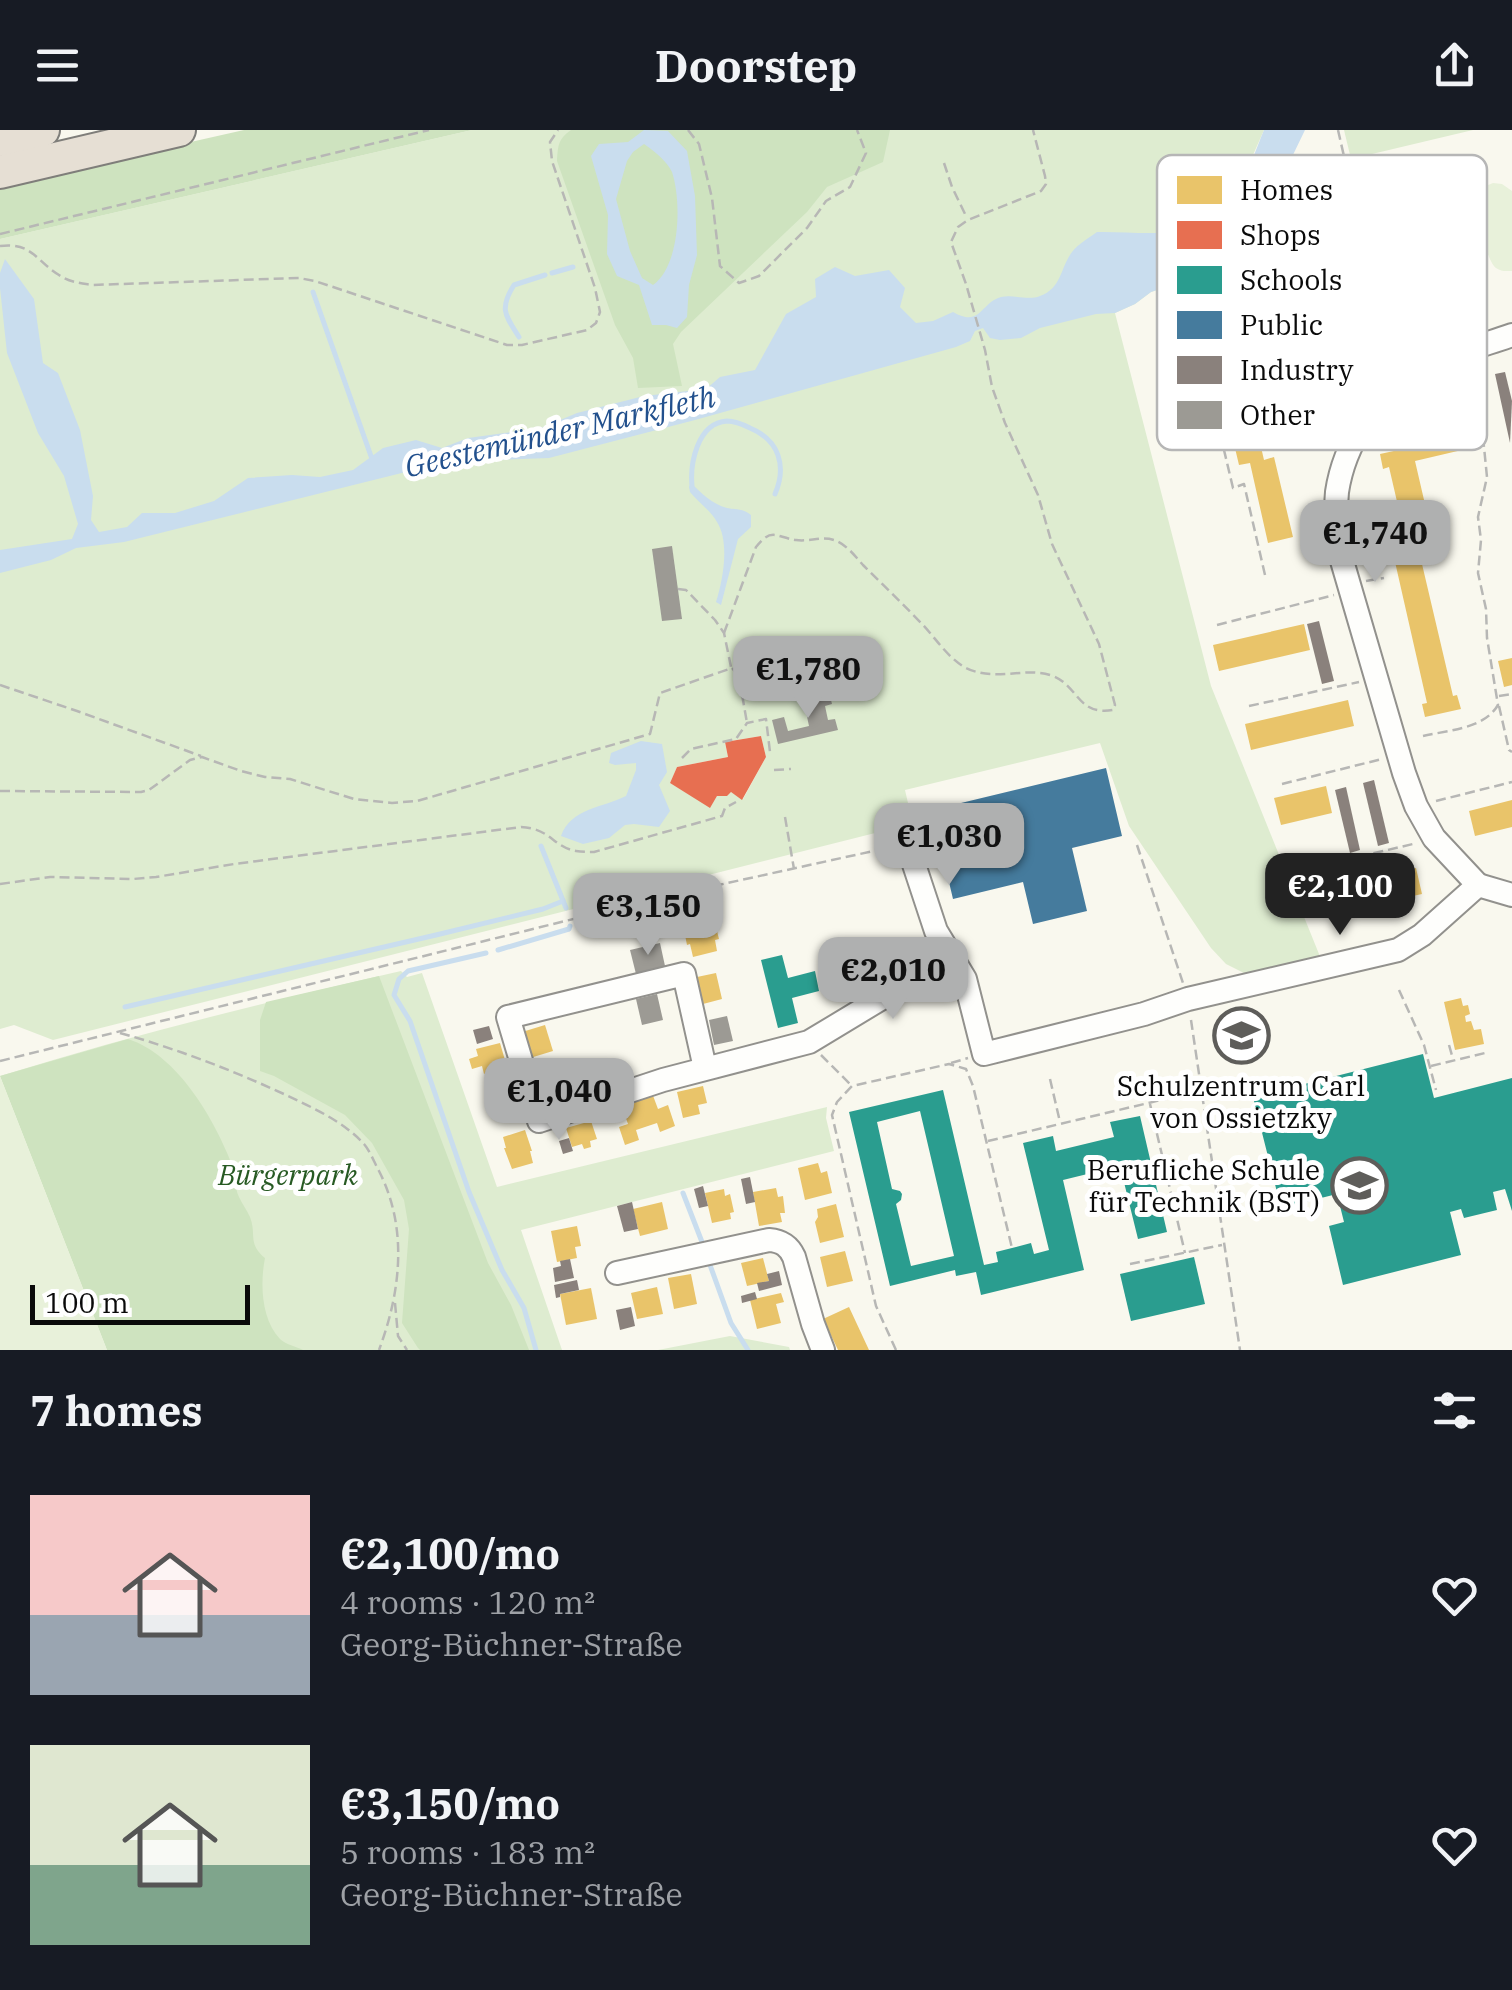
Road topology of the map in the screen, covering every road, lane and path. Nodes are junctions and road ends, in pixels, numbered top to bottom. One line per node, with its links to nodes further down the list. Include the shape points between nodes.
1 (44, 130): 9 (highway)
2 (179, 130): 12 (highway)
3 (429, 130): 14 (path)
4 (558, 130): 15 (path, via 550,142 552,162 600,312 587,330 522,345 299,278 92,285 58,275 19,246)
5 (688, 130): 6 (path, via 699,144 712,198 720,266 739,283 758,276 826,201 850,187 866,154)
6 (858, 130)
7 (1032, 130): 13 (path, via 1045,176 1041,192)
8 (1338, 130): 10 (path)
9 (0, 140)
10 (1344, 155)
11 (944, 164): 13 (path)
12 (0, 172)
13 (968, 220): 25 (path, via 951,242 992,387 1099,644 1113,710 1094,711 1050,675 987,674 962,666 832,539 765,536)
14 (0, 234)
15 (0, 246)
16 (1512, 336): 17 (street)
17 (1487, 345)
18 (1223, 450): 21 (path, via 1232,488 1244,484)
19 (1350, 450): 23 (street, via 1336,524)
20 (1484, 450): 30 (path, via 1478,573)
21 (1265, 575)
22 (678, 589): 25 (path)
23 (1350, 590): 24 (path); 27 (street)
24 (1217, 625)
25 (724, 634): 26 (path)
26 (732, 668): 33 (path); 37 (path, via 660,693 650,734 417,801 354,799)
27 (1375, 678): 32 (path); 38 (street)
28 (0, 685): 37 (path)
29 (1512, 694): 30 (path)
30 (1497, 697): 31 (path)
31 (1498, 705): 34 (path, via 1480,723); 36 (path)
32 (1249, 706)
33 (747, 723): 35 (path, via 766,719); 39 (path, via 736,739 691,749)
34 (1423, 736)
35 (770, 752)
36 (1512, 752)
37 (202, 756): 44 (path, via 141,792)
38 (1398, 756): 43 (path); 46 (street)
39 (682, 758)
40 (791, 769): 41 (path)
41 (774, 770)
42 (1512, 782): 46 (path)
43 (1282, 784)
44 (0, 792)
45 (736, 802): 54 (path, via 722,816 594,852 575,851 535,827 521,827 156,877)
46 (1416, 806): 49 (street)
47 (784, 816): 53 (path)
48 (898, 816): 50 (street)
49 (1434, 838): 52 (path); 55 (street)
50 (908, 843): 53 (path); 57 (street)
51 (1137, 845): 59 (path)
52 (1315, 867)
53 (794, 869): 60 (path)
54 (0, 884)
55 (1478, 886): 56 (street); 59 (street, via 1398,950)
56 (1512, 895)
57 (950, 957): 59 (street, via 965,979 984,1054); 61 (street)
58 (1399, 990): 66 (path)
59 (1188, 998): 70 (path)
60 (119, 1032): 65 (path); 80 (path, via 233,1071 325,1114 366,1145 393,1204)
61 (809, 1042): 67 (street); 69 (path)
62 (1449, 1045): 64 (path)
63 (1489, 1052): 64 (path)
64 (1454, 1060): 66 (path)
65 (0, 1062)
66 (1430, 1066): 71 (path)
67 (705, 1068): 67 (street, via 684,974 508,1017 539,1121)
68 (1050, 1079): 73 (path)
69 (852, 1086): 74 (path, via 950,1064 966,1069); 84 (path, via 832,1115 876,1306)
70 (1202, 1090): 72 (path); 75 (path)
71 (1436, 1090)
72 (1150, 1102): 73 (path); 77 (path)
73 (1060, 1124): 74 (path)
74 (987, 1141): 76 (path)
75 (1224, 1245): 77 (path); 85 (path)
76 (1012, 1248)
77 (1185, 1253): 78 (path)
78 (1130, 1264)
79 (617, 1273): 83 (street, via 770,1240 782,1243 794,1257)
80 (395, 1297): 81 (path); 82 (path, via 398,1336)
81 (379, 1350)
82 (408, 1350)
83 (824, 1350)
84 (896, 1350)
85 (1240, 1350)

